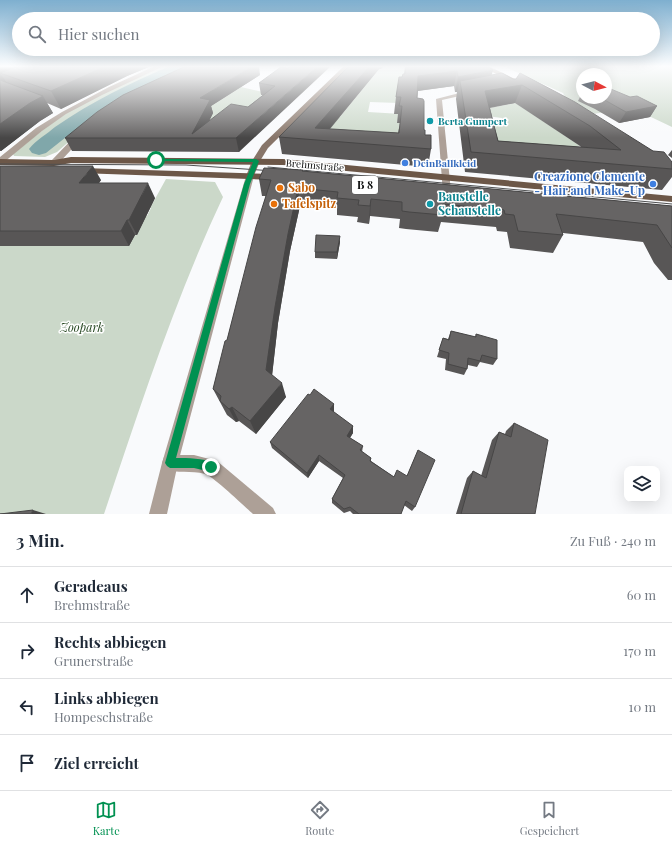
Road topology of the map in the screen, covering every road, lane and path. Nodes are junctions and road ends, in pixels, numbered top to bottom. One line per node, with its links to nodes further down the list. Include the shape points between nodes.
1 (107, 90): 5 (street)
2 (323, 90): 7 (main road, via 265,147)
3 (477, 91): 12 (street, via 438,99)
4 (55, 111): 5 (street)
5 (64, 113): 8 (street, via 37,131)
6 (85, 133): 9 (street)
7 (256, 161): 9 (main road, Brehmstraße / B 8, via 72,160); 10 (main road); 12 (main road, Brehmstraße / B 8)
8 (0, 162): 9 (main road, Brehmstraße / B 8)
9 (54, 163): 10 (main road, Brehmstraße / B 8, via 60,169 72,170)
10 (250, 176): 11 (main road, Brehmstraße / B 8); 15 (street)
11 (283, 178)
12 (444, 178): 13 (street); 14 (main road, Brehmstraße / B 8)
13 (446, 192)
14 (672, 199)
15 (170, 463): 16 (street); 17 (street, via 194,463 211,467)
16 (158, 514)
17 (267, 514)

